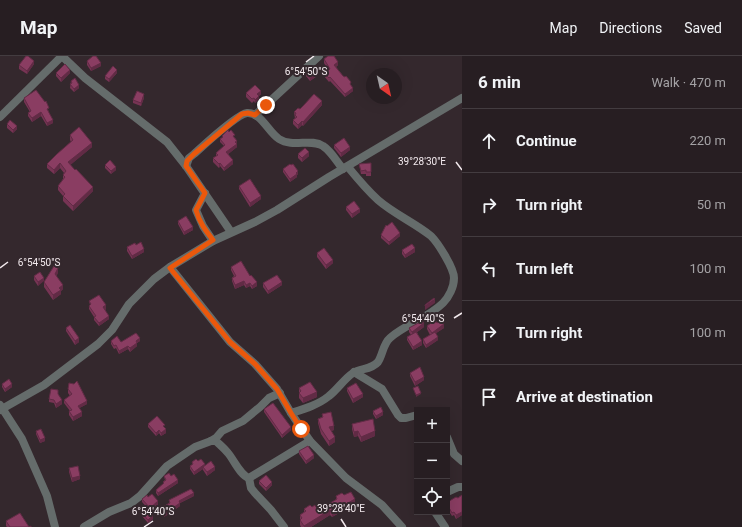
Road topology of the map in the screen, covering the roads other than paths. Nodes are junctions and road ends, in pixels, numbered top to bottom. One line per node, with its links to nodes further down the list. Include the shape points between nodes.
1 (62, 56): 5 (street); 6 (street, via 85,78 167,142)
2 (319, 56): 4 (street)
3 (462, 98): 7 (street)
4 (255, 115): 6 (street, via 242,114 189,158); 7 (street, via 277,138 292,144 320,144)
5 (0, 117)
6 (186, 166): 8 (street)
7 (345, 168): 9 (street, via 277,210); 12 (street, via 390,210 431,237 443,252 454,277 450,293 444,302 390,338 374,365)
8 (205, 193): 9 (street); 10 (street, via 196,210)
9 (231, 232): 10 (street)
10 (213, 240): 11 (street)
11 (170, 268): 13 (street, via 230,342); 14 (street, via 154,279 129,304 112,330 98,344 44,385)
12 (354, 372): 15 (street, via 317,404); 16 (street, via 382,389 401,418)
13 (280, 393): 15 (street); 17 (street, via 269,398 243,420 223,430)
14 (1, 408): 25 (street, via 22,439 47,496)
15 (291, 413): 18 (street)
16 (414, 416)
17 (210, 441): 21 (street, via 216,441 221,445 244,476); 26 (street, via 195,447 167,466 131,503)
18 (310, 441): 21 (street); 28 (street, via 346,478 382,505)
19 (449, 443): 20 (street, via 454,454)
20 (462, 461)
21 (249, 478): 27 (street, via 254,493)
22 (462, 487): 23 (street)
23 (450, 491)
24 (437, 515): 29 (street)
25 (55, 527)
26 (84, 527)
27 (284, 527)
28 (402, 527)
29 (445, 527)

